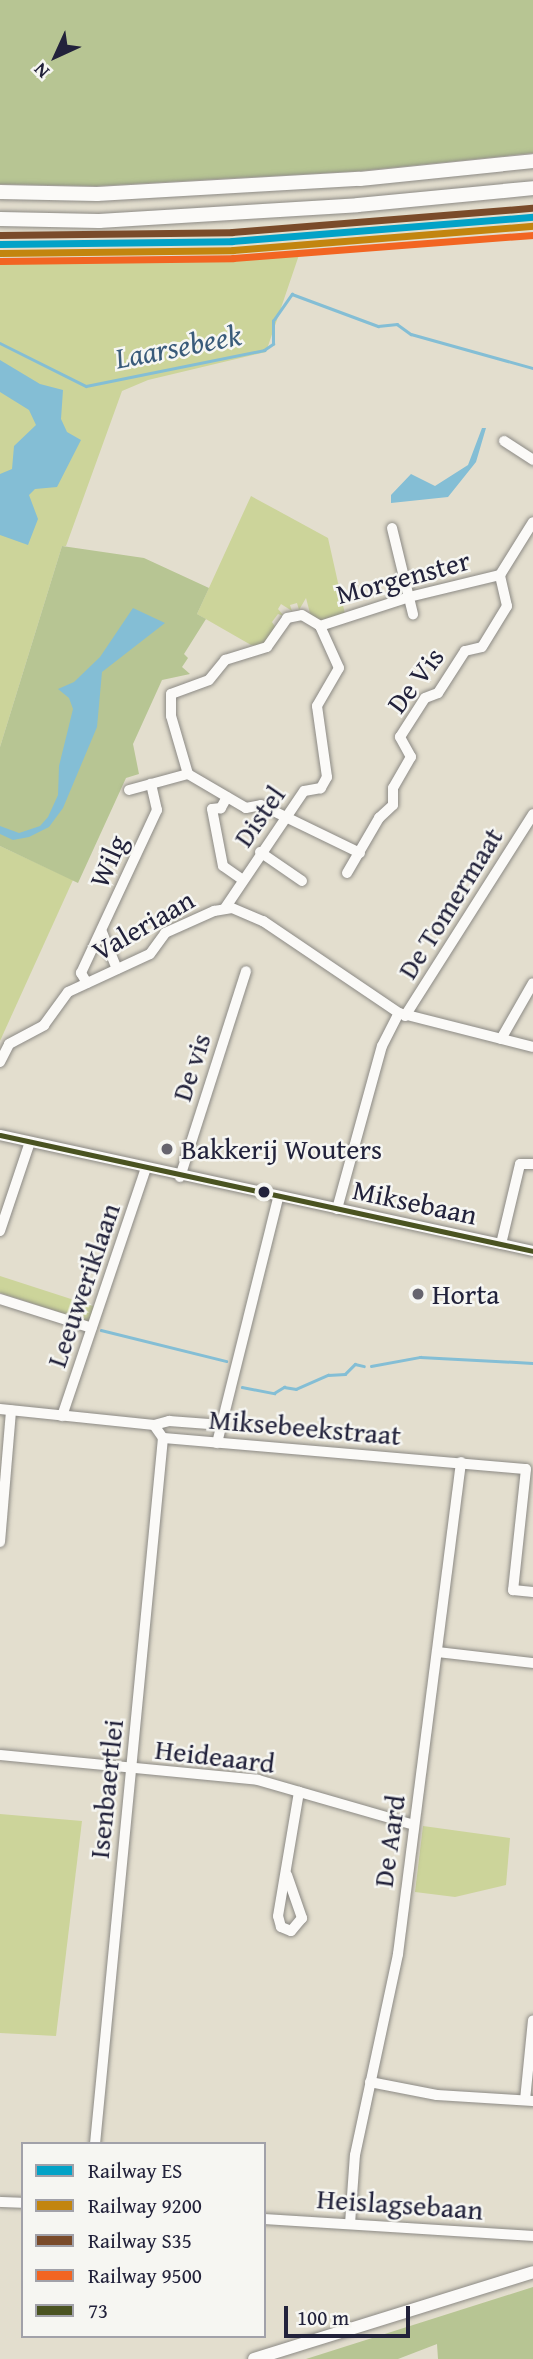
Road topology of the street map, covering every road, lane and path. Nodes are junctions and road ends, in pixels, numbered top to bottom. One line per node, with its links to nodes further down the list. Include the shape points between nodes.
1 (533, 161): 3 (highway, via 360,179 111,194)
2 (533, 188): 4 (highway, via 358,205 113,220)
3 (0, 192)
4 (0, 219)
5 (503, 441): 6 (street)
6 (533, 460)
7 (533, 522): 9 (street)
8 (392, 528): 10 (street)
9 (500, 575): 10 (street, Morgenster); 20 (street, De Vis, via 507,606 482,647 464,651 438,693 425,698 400,737 411,757 393,788 393,805 379,817)
10 (409, 597): 11 (street); 12 (street, Morgenster)
11 (413, 614)
12 (320, 626): 13 (street, via 302,615 287,618 267,647 225,660 209,680 171,694 172,716); 18 (street, Distel, via 339,668 317,706 327,777 321,788 304,791)
13 (188, 774): 14 (street); 16 (street)
14 (151, 784): 15 (street); 25 (street, Wilg, via 157,810)
15 (129, 790)
16 (227, 797): 18 (street, via 246,808 261,805); 22 (street, via 221,808 212,809 223,866)
17 (533, 814): 30 (street, De Tomermaat)
18 (286, 816): 19 (street, Distel); 20 (street)
19 (260, 852): 22 (street, Distel); 23 (street)
20 (359, 853): 21 (street, De Vis)
21 (347, 873)
22 (243, 880): 24 (street, Distel)
23 (302, 881)
24 (225, 908): 26 (street, Valeriaan, via 165,933 150,954); 30 (street, Valeriaan, via 263,921)
25 (102, 932): 26 (street, Wilg); 28 (street, Wilg)
26 (117, 969): 28 (street, Valeriaan)
27 (246, 971): 38 (street, De vis)
28 (84, 978): 33 (street, Valeriaan, via 44,1025 9,1044)
29 (533, 982): 31 (street)
30 (402, 1015): 31 (street); 40 (street, De Tomermaat, via 382,1045)
31 (501, 1039): 32 (street)
32 (533, 1047)
33 (0, 1062)
34 (0, 1135): 35 (street, Miksebaan)
35 (30, 1142): 37 (street, Miksebaan); 41 (street)
36 (533, 1164): 42 (street, via 520,1164)
37 (146, 1168): 38 (street, Miksebaan); 45 (street, Leeuweriklaan)
38 (180, 1177): 39 (street, Miksebaan)
39 (278, 1198): 40 (street, Miksebaan); 52 (street)
40 (337, 1209): 42 (street, Miksebaan)
41 (0, 1230)
42 (501, 1244): 43 (street, Miksebaan)
43 (533, 1251)
44 (0, 1299): 45 (street)
45 (92, 1328): 48 (street, Leeuweriklaan)
46 (0, 1409): 47 (street, Miksebeekstraat)
47 (11, 1410): 48 (street, Miksebeekstraat); 54 (street)
48 (62, 1416): 49 (street, Miksebeekstraat)
49 (154, 1424): 50 (street, Miksebeekstraat); 51 (street)
50 (209, 1424)
51 (163, 1438): 52 (street, Miksebeekstraat); 59 (street, Isenbaertlei)
52 (217, 1443): 53 (street, Miksebeekstraat)
53 (461, 1462): 55 (street, Miksebeekstraat, via 526,1469 513,1590); 56 (street, De Aard)
54 (0, 1542)
55 (533, 1592)
56 (438, 1652): 57 (street); 61 (street, De Aard)
57 (533, 1664)
58 (0, 1755): 59 (street, Heideaard)
59 (131, 1768): 60 (street, Heideaard, via 258,1780); 66 (street, Isenbaertlei)
60 (299, 1792): 61 (street, Heideaard); 62 (street, Heideaard)
61 (414, 1825): 64 (street, De Aard, via 398,1954)
62 (287, 1875): 62 (street, Heideaard, via 302,1918 291,1931 278,1921)
63 (533, 2020): 65 (street)
64 (370, 2082): 65 (street, via 437,2095); 70 (street, De Aard, via 355,2155)
65 (529, 2100)
66 (94, 2142)
67 (0, 2202): 68 (street)
68 (21, 2203)
69 (266, 2219): 70 (street, Heislagsebaan)
70 (350, 2224): 71 (street, Heislagsebaan)
71 (533, 2236)
72 (533, 2272): 73 (main road)
73 (254, 2359)

